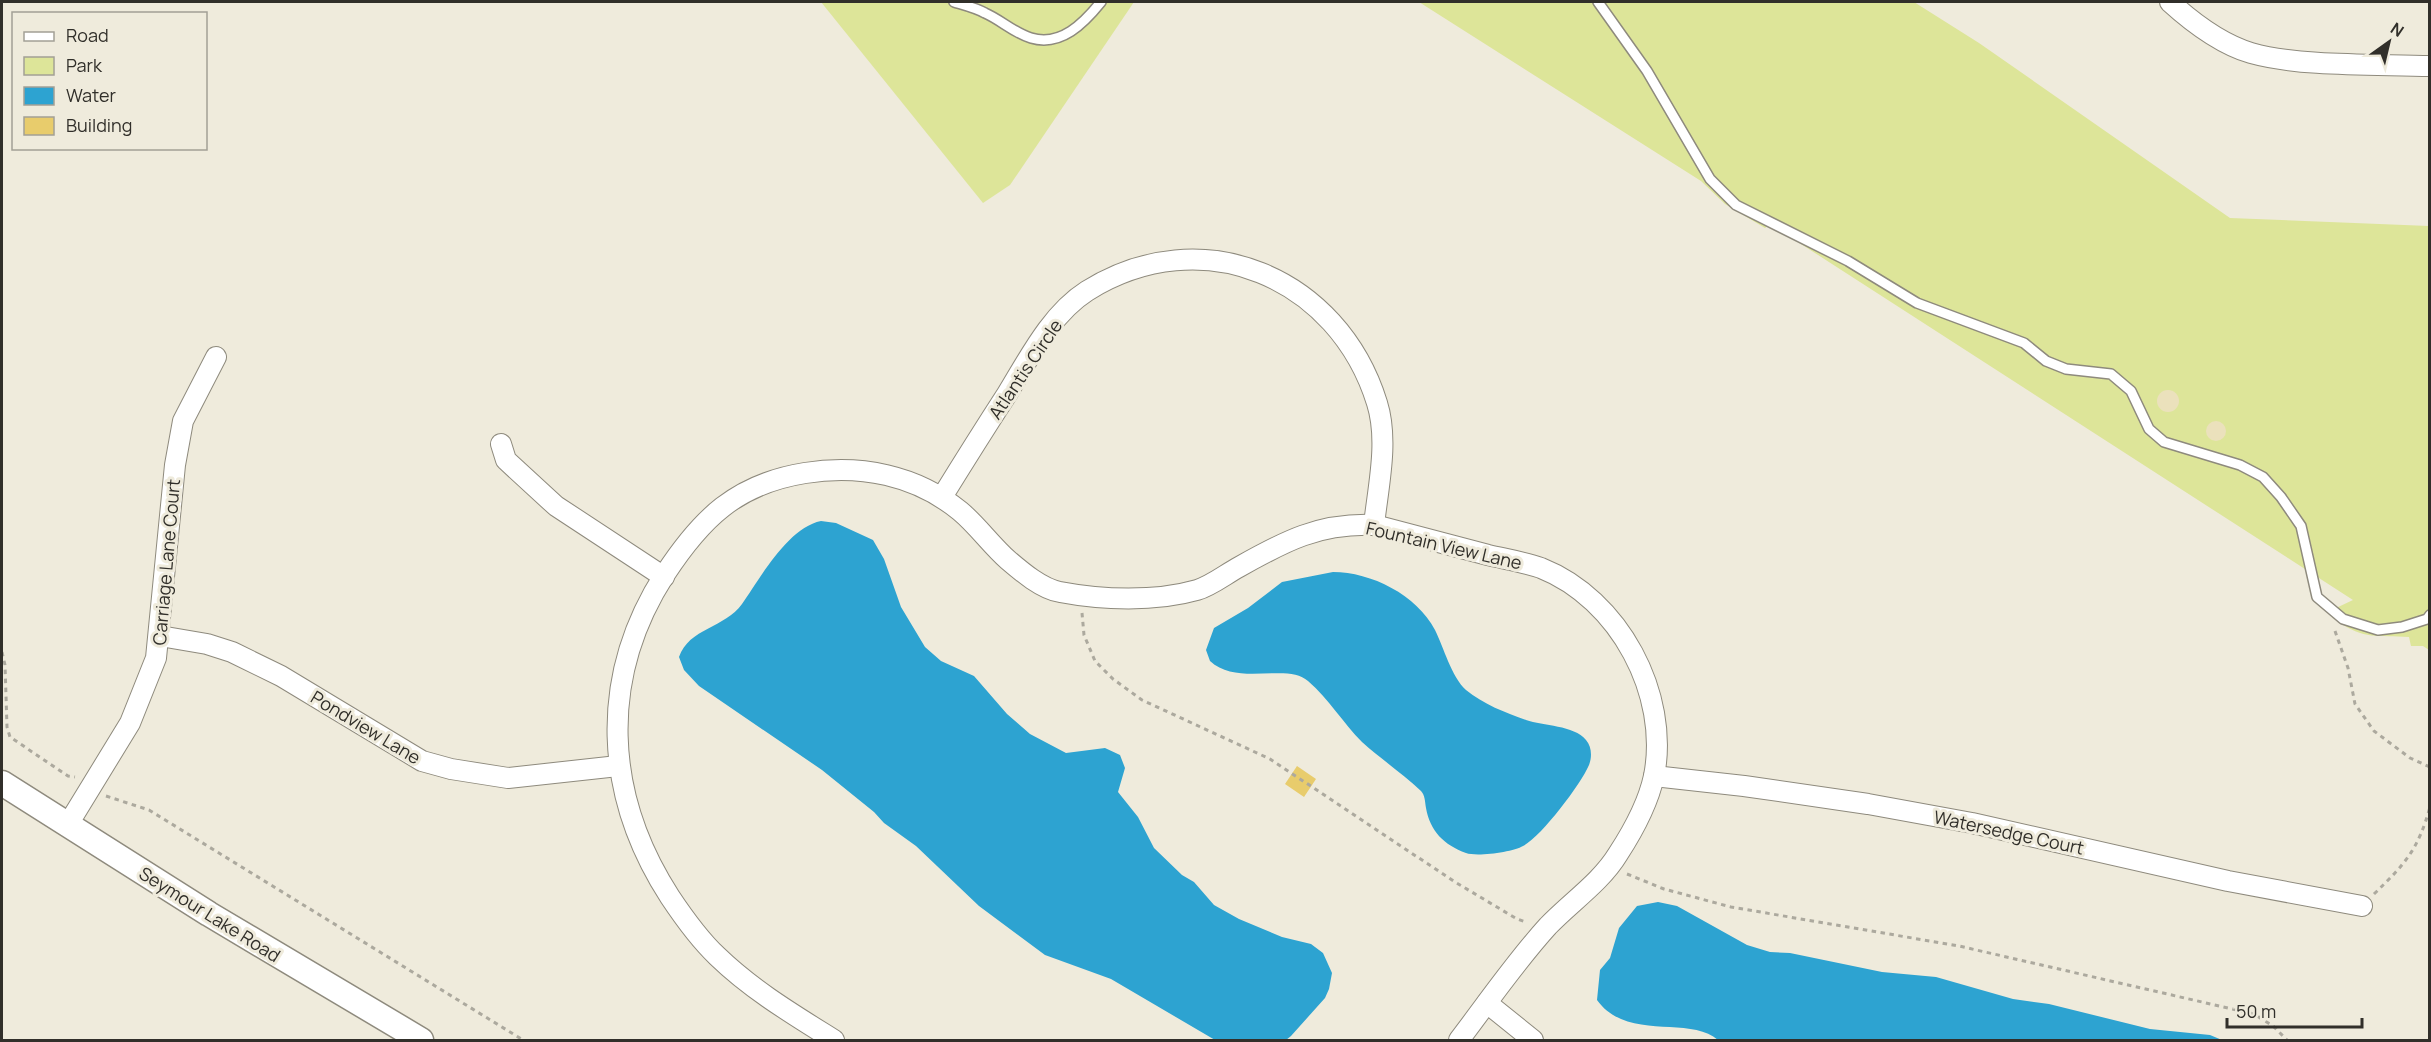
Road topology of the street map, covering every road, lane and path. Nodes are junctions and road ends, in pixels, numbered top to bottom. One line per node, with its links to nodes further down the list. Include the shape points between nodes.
1 (954, 2): 2 (lane, via 985,12 1031,38 1053,40 1071,33)
2 (1101, 2)
3 (1598, 2): 12 (lane, via 1647,71 1710,179 1736,205 1848,261 1917,303 2024,343 2046,362 2066,369 2111,374 2131,391 2149,429 2164,442 2240,465 2262,477 2282,496 2301,526 2317,597)
4 (2170, 2): 5 (street, via 2208,31 2250,52 2293,60)
5 (2430, 66)
6 (216, 357): 14 (street, Carriage Lane Court, via 183,421 175,465)
7 (501, 444): 10 (street, via 506,460 556,506)
8 (942, 497): 9 (street, Atlantis Circle, via 1035,348 1055,321 1086,292 1121,274 1153,264 1198,260 1234,264 1272,275 1337,324 1369,380 1378,405 1382,430); 10 (street, Fountain View Lane, via 877,471 803,473 760,485 706,518); 11 (street, Fountain View Lane, via 1020,571 1054,591)
9 (1374, 525): 11 (street, Fountain View Lane, via 1322,528 1287,540 1198,590 1146,597); 18 (street, Fountain View Lane, via 1540,568 1568,582 1599,606 1622,635 1641,669 1652,700)
10 (664, 577): 16 (street, Fountain View Lane, via 650,599 624,666 617,707)
11 (1083, 596): 25 (path, via 1084,635 1095,661 1113,680 1167,714 1270,759 1455,882 1517,919)
12 (2330, 608): 13 (lane, via 2343,619 2378,630 2402,627); 17 (path, via 2355,704 2374,730 2410,758)
13 (2430, 615)
14 (160, 636): 16 (street, Pondview Lane, via 224,650 282,676 422,761 451,770 508,778); 20 (street, Carriage Lane Court, via 156,658 130,723)
15 (2, 652): 20 (path, via 10,737 68,776)
16 (618, 766): 29 (street, Fountain View Lane, via 627,806 649,864 684,918 716,956 756,989)
17 (2430, 767)
18 (1654, 776): 23 (street, Fountain View Lane, via 1639,818); 24 (street, Watersedge Court, via 1857,802 1972,823 2228,881)
19 (2, 783): 22 (street, Seymour Lake Road)
20 (91, 786): 22 (street, Carriage Lane Court); 28 (path, via 113,800 149,810)
21 (2430, 807): 24 (path, via 2410,857)
22 (67, 826): 27 (street, Seymour Lake Road)
23 (1612, 862): 25 (street, Fountain View Lane); 32 (path, via 1626,874 1664,889 1731,907 1959,946 2254,1014)
24 (2362, 906)
25 (1545, 929): 26 (street, Fountain View Lane)
26 (1487, 1002): 30 (street, Fountain View Lane); 31 (street)
27 (421, 1041)
28 (522, 1041)
29 (834, 1041)
30 (1459, 1041)
31 (1533, 1041)
32 (2287, 1041)

